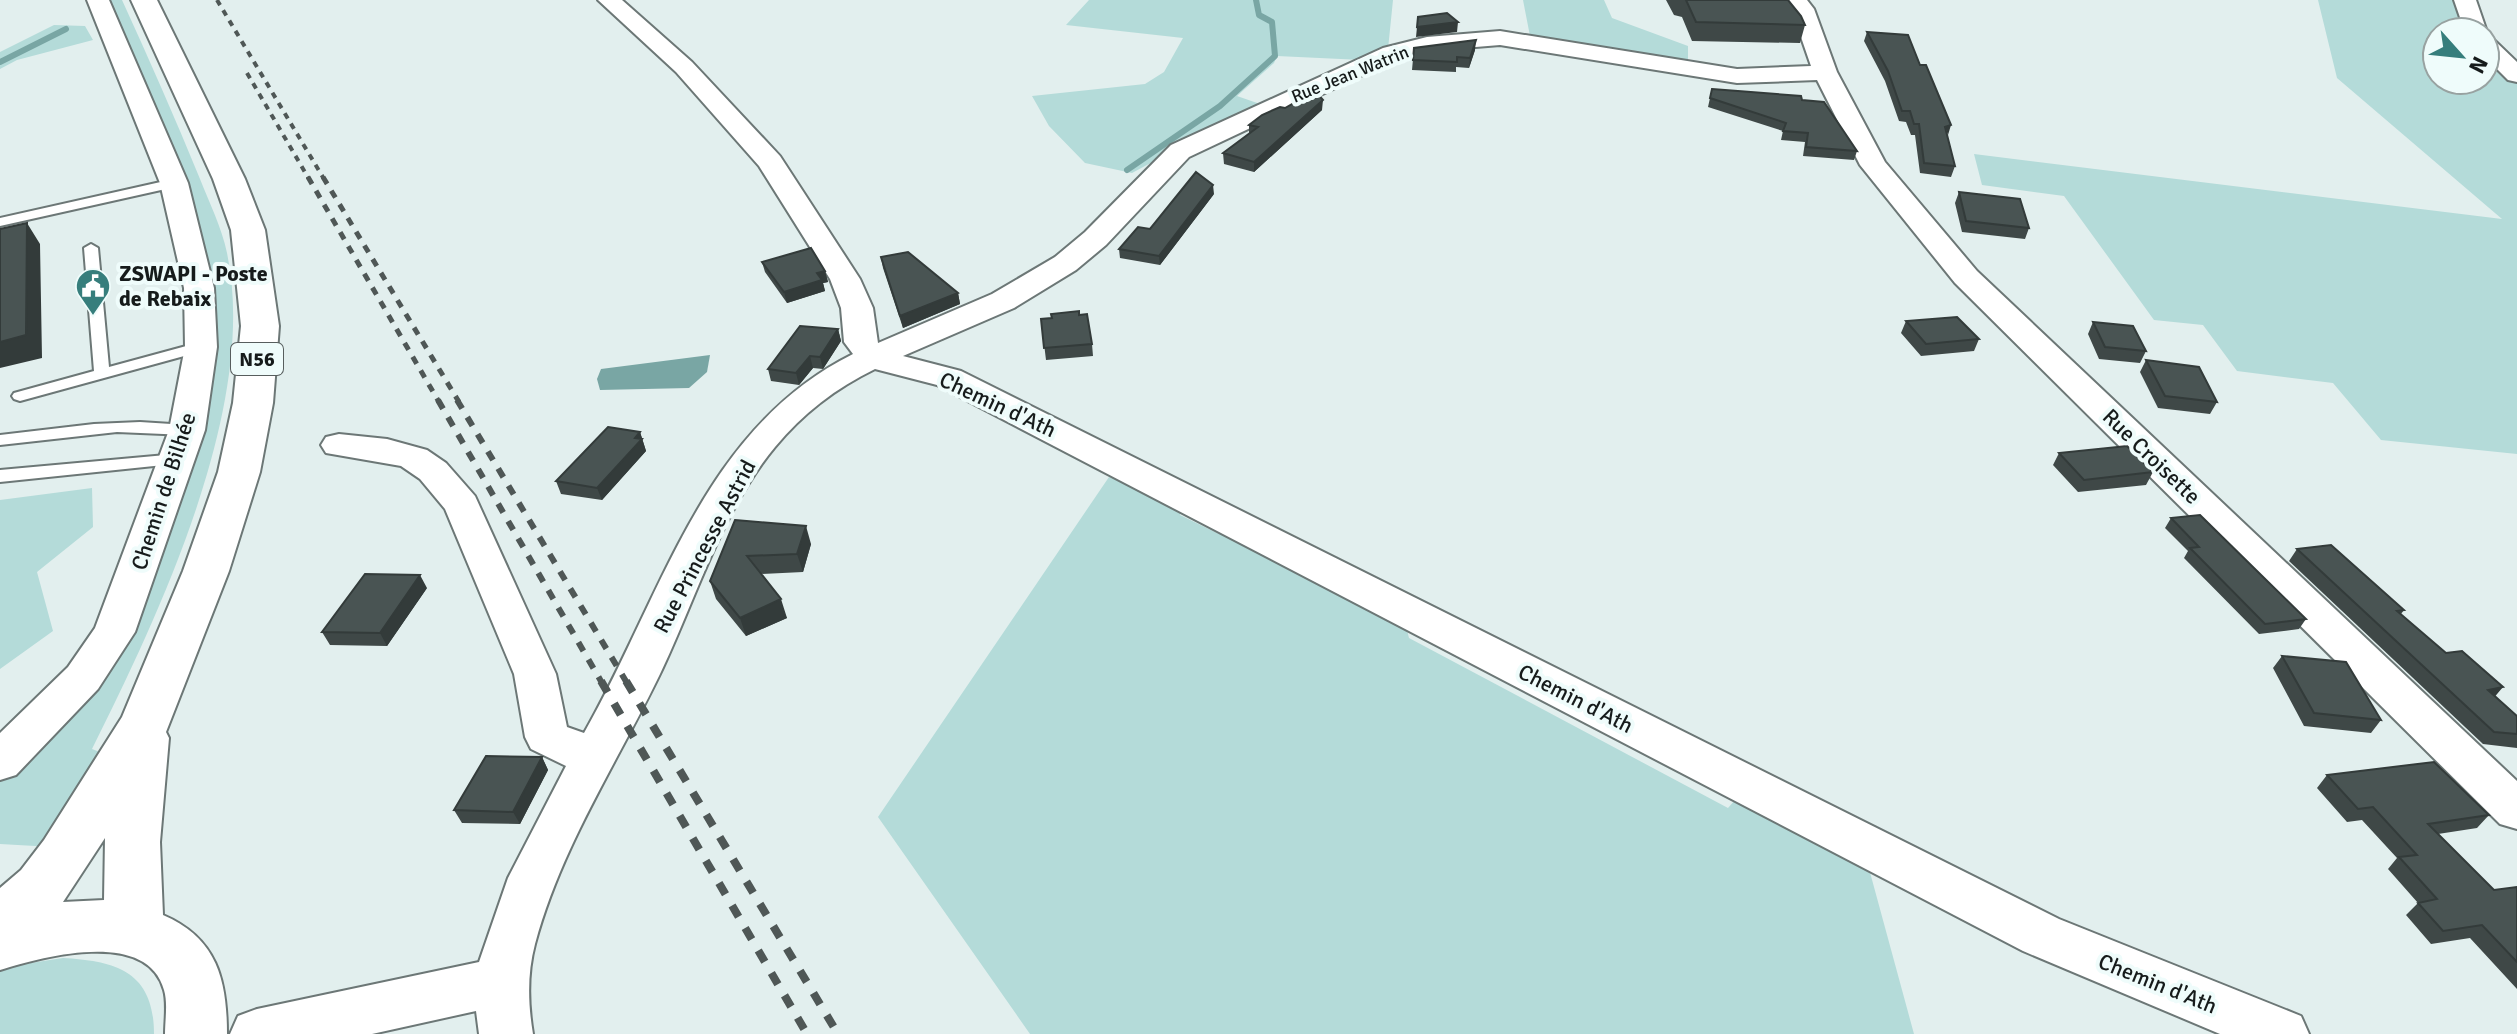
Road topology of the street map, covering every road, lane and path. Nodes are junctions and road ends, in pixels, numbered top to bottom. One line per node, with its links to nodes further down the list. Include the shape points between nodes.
1 (98, 0): 8 (street, Chemin de Bilhée)
2 (144, 0): 19 (highway, N56, via 243,217 260,326 253,403 239,472)
3 (609, 0): 12 (street, via 684,67 770,162 845,279 857,308 860,342)
4 (1795, 0): 6 (street)
5 (2501, 60): 7 (street)
6 (1825, 72): 12 (street, Rue Jean Watrin, via 1737,76 1500,38 1391,53 1180,151 1083,250 1031,286); 22 (street, Rue Croisette, via 1873,165 1966,277)
7 (2517, 75)
8 (174, 183): 9 (lane); 11 (street, Chemin de Bilhée, via 199,288)
9 (0, 222)
10 (91, 248): 13 (lane)
11 (201, 347): 13 (lane); 16 (street, Chemin de Bilhée)
12 (873, 358): 20 (street, Rue Princesse Astrid, via 832,379 763,436 722,502); 30 (street, Chemin d'Ath, via 949,378 2041,935)
13 (102, 374): 14 (lane)
14 (20, 396)
15 (0, 440): 16 (lane, via 147,424)
16 (182, 444): 18 (lane); 21 (street, Chemin de Bilhée, via 114,632 83,678)
17 (339, 445): 20 (street, via 414,458 433,471 462,505 535,674 547,737 566,748)
18 (0, 476)
19 (145, 723): 23 (highway, N56, via 64,857 41,887); 24 (highway, N56, via 132,842)
20 (595, 753): 26 (street, Rue Princesse Astrid, via 540,862)
21 (0, 762)
22 (2517, 810)
23 (0, 924)
24 (134, 930): 25 (highway, via 55,929); 27 (highway, via 169,945 192,971 201,1006)
25 (0, 944)
26 (500, 982): 28 (street); 29 (street, Rue Princesse Astrid)
27 (196, 1034)
28 (257, 1034)
29 (506, 1034)
30 (2282, 1034)

